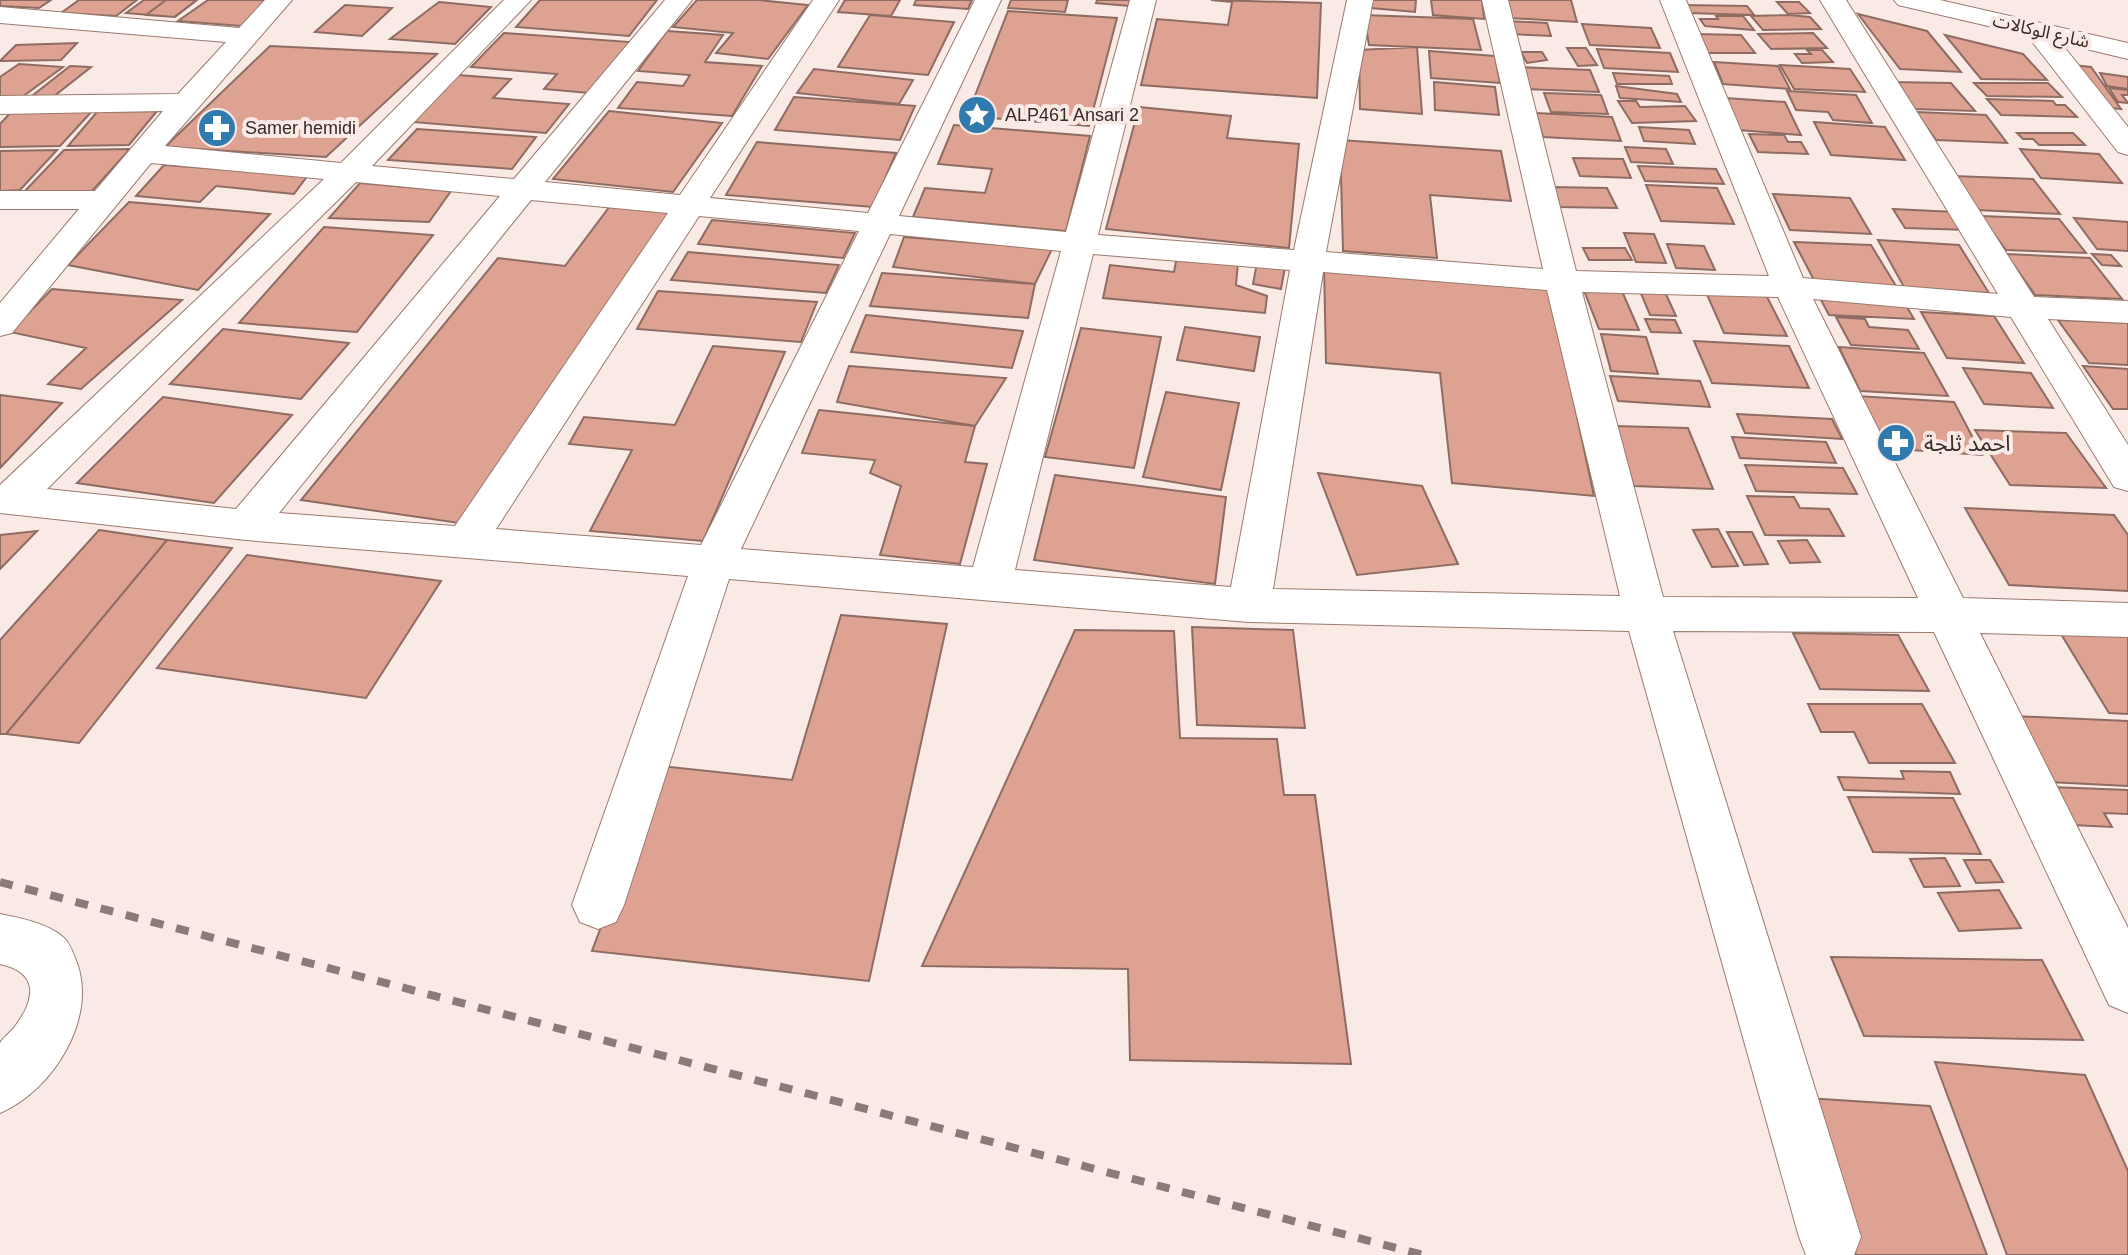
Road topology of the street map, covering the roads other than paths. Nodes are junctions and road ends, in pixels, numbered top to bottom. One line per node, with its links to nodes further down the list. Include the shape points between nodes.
1 (279, 0): 15 (street)
2 (518, 0): 21 (street)
3 (679, 0): 22 (street)
4 (826, 0): 25 (street)
5 (988, 0): 26 (street)
6 (1143, 0): 27 (street)
7 (1360, 0): 28 (street)
8 (1495, 0): 29 (street)
9 (1673, 0): 30 (street)
10 (1833, 0): 31 (street)
11 (1907, 0): 14 (street, شارع الوكالات)
12 (2004, 0): 16 (street, via 2125,26)
13 (0, 15): 15 (street)
14 (2036, 30): 16 (street, شارع الوكالات); 19 (street)
15 (245, 36): 17 (street)
16 (2123, 50)
17 (186, 102): 18 (street); 20 (street)
18 (0, 105)
19 (2128, 146)
20 (145, 153): 21 (street); 24 (street)
21 (349, 172): 22 (street); 35 (street)
22 (523, 189): 25 (street); 36 (street)
23 (0, 200): 24 (street)
24 (106, 200): 33 (street)
25 (691, 205): 26 (street); 37 (street)
26 (878, 224): 27 (street); 38 (street)
27 (1079, 243): 28 (street); 39 (street)
28 (1308, 261): 29 (street); 40 (street)
29 (1562, 281): 30 (street); 41 (street)
30 (1790, 287): 31 (street); 42 (street)
31 (2024, 307): 32 (street); 34 (street)
32 (2128, 312)
33 (4, 315)
34 (2128, 477)
35 (6, 499): 36 (street)
36 (246, 525): 37 (street)
37 (466, 542): 38 (street)
38 (714, 562): 39 (street); 44 (street)
39 (990, 584): 40 (street)
40 (1249, 605): 41 (street)
41 (1646, 614): 42 (street); 48 (street)
42 (1947, 615): 43 (street); 46 (street)
43 (2128, 620)
44 (598, 905)
45 (0, 939): 47 (street, via 42,953 54,968 58,988 44,1034)
46 (2128, 986)
47 (0, 1084)
48 (1830, 1237)

